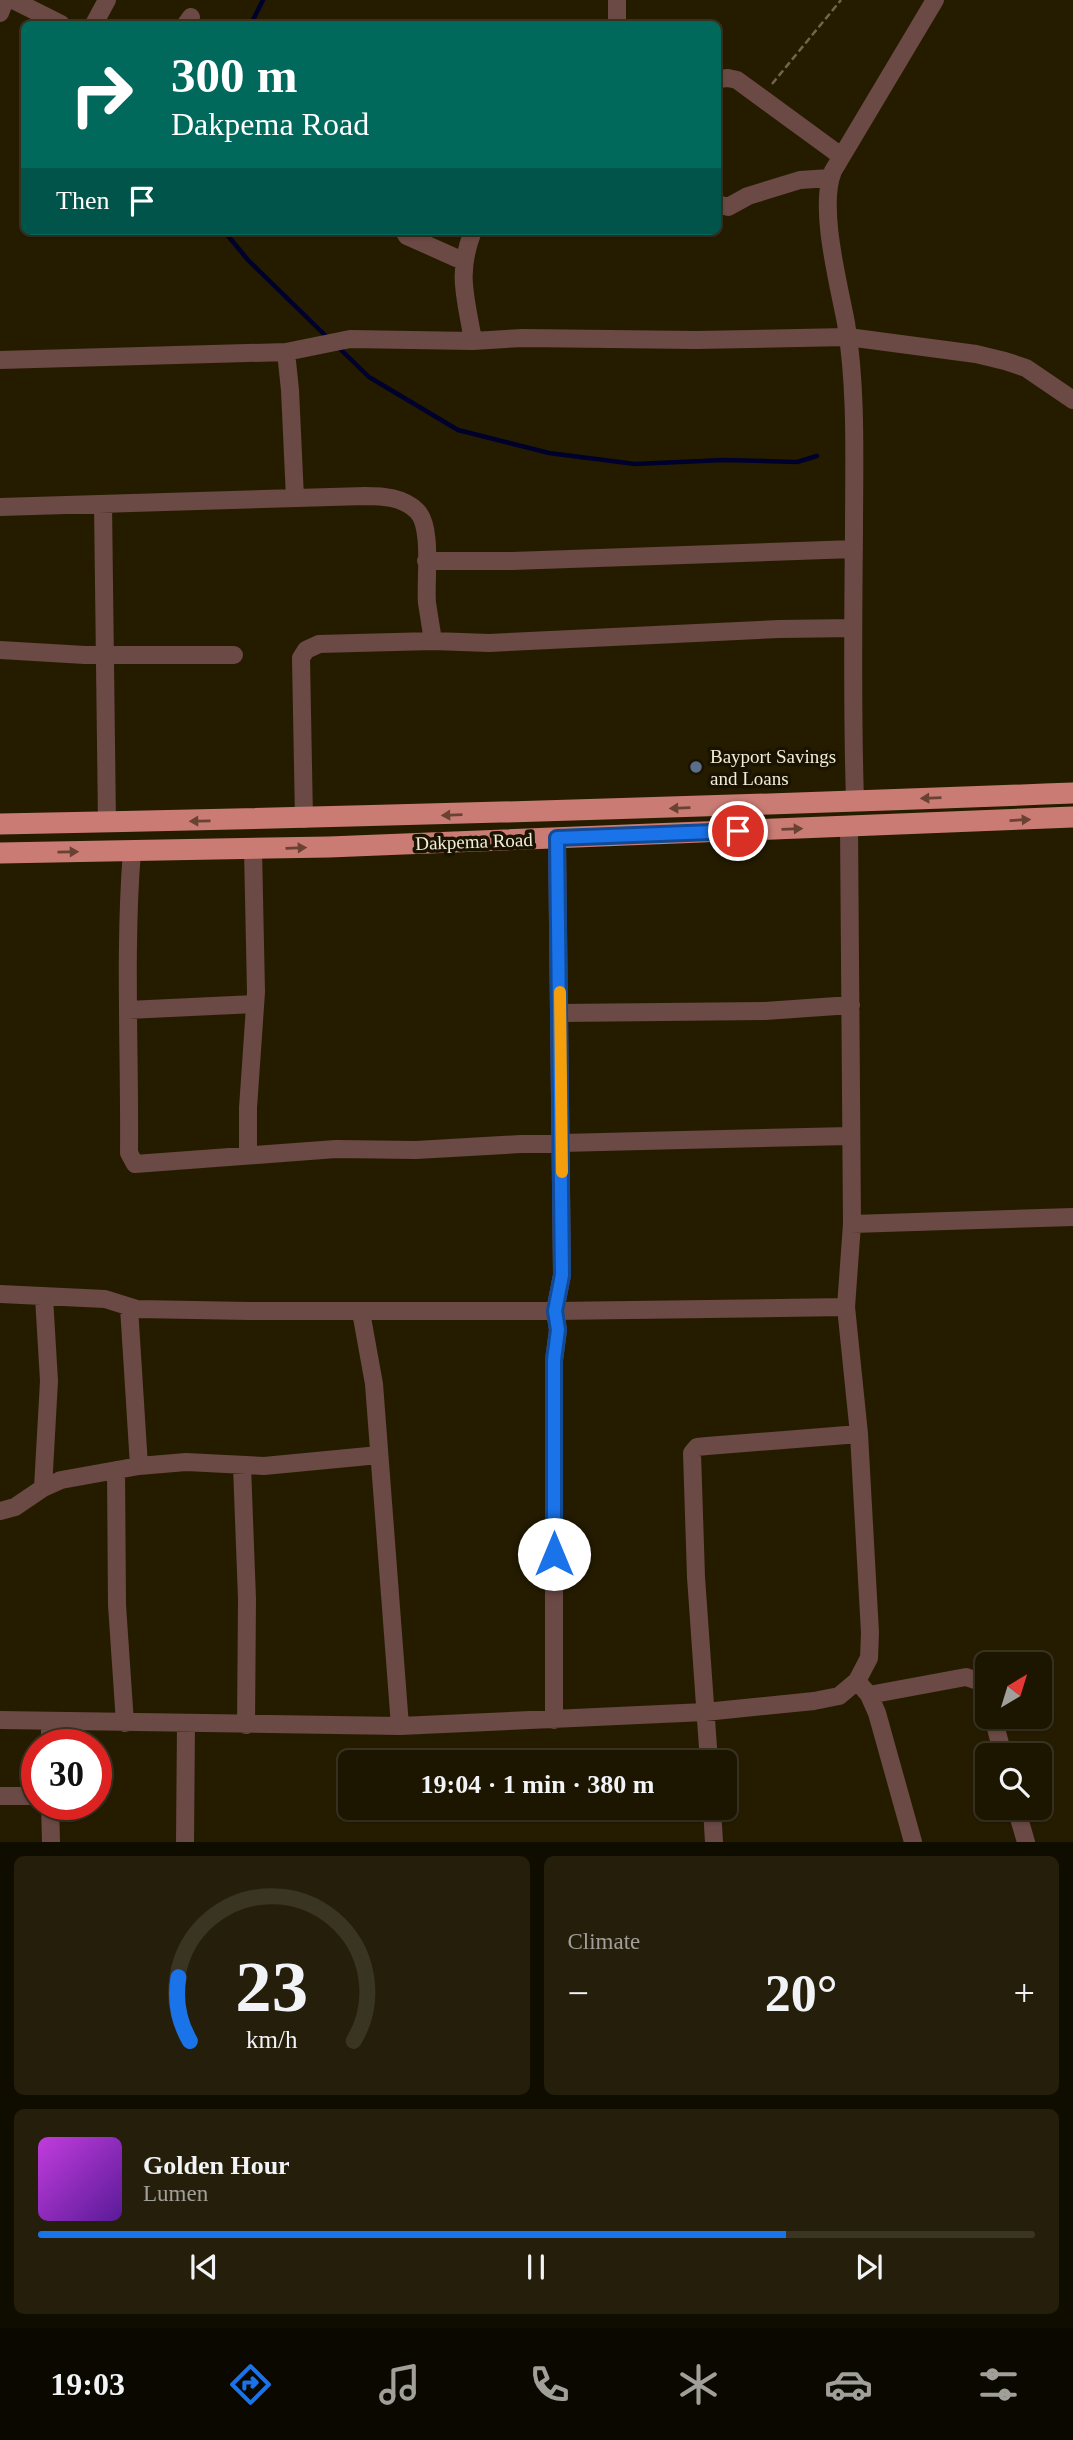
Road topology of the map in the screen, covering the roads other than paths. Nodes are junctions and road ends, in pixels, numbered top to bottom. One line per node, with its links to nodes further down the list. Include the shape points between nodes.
1 (5, 0): 6 (street)
2 (13, 0): 7 (street)
3 (107, 0): 8 (street)
4 (617, 0): 9 (street)
5 (935, 0): 11 (street)
6 (0, 13)
7 (55, 21)
8 (96, 21)
9 (617, 21)
10 (721, 79): 11 (street, via 734,79)
11 (841, 156): 12 (street)
12 (830, 178): 13 (street, via 800,180 733,205); 17 (street, via 828,208)
13 (721, 205)
14 (406, 235): 16 (street)
15 (472, 235): 16 (street)
16 (463, 261): 18 (street)
17 (848, 337): 18 (street); 21 (street, via 1005,361 1035,373); 25 (street)
18 (473, 341): 19 (street, via 350,339)
19 (286, 352): 20 (street); 22 (street)
20 (0, 359)
21 (1073, 400)
22 (295, 498): 23 (street); 26 (street, via 384,496 404,503 418,512 424,524)
23 (103, 504): 24 (street); 30 (street)
24 (0, 507)
25 (854, 549): 26 (street); 27 (street)
26 (426, 561): 28 (street)
27 (853, 628): 28 (street, via 489,643); 33 (street)
28 (433, 641): 35 (street, via 319,644 306,650 302,658)
29 (0, 650): 30 (street)
30 (106, 655): 31 (street); 36 (street)
31 (234, 655)
32 (1073, 793): 33 (highway, Dakpema Road, one-way to 33)
33 (855, 800): 35 (highway, Dakpema Road, one-way to 35)
34 (1073, 817): 38 (highway, Dakpema Road, one-way to 34)
35 (304, 819): 36 (highway, Dakpema Road, one-way to 36)
36 (107, 823): 37 (highway, Dakpema Road)
37 (0, 824)
38 (849, 827): 39 (highway, Dakpema Road, one-way to 38); 44 (street)
39 (557, 838): 40 (highway, Dakpema Road, one-way to 39); 46 (street)
40 (253, 849): 41 (highway, Dakpema Road); 43 (street)
41 (132, 851): 42 (highway, Dakpema Road, one-way to 41); 45 (street, via 127,909)
42 (0, 853)
43 (254, 1004): 45 (street); 49 (street)
44 (851, 1005): 46 (street, via 765,1011); 47 (street)
45 (128, 1010): 49 (street, via 130,1153 135,1164)
46 (560, 1013): 48 (street)
47 (849, 1136): 48 (street); 51 (street)
48 (562, 1144): 49 (street); 56 (street, via 562,1275)
49 (248, 1154)
50 (1073, 1217): 51 (street)
51 (852, 1224): 55 (street)
52 (0, 1294): 53 (street)
53 (44, 1297): 54 (street, via 105,1299); 63 (street, via 49,1381)
54 (129, 1307): 57 (street); 60 (street)
55 (846, 1307): 56 (street); 58 (street)
56 (555, 1311): 57 (street); 69 (street)
57 (361, 1312): 59 (street, via 374,1384)
58 (859, 1434): 66 (street, via 870,1633); 67 (street, via 697,1447 692,1453)
59 (379, 1455): 61 (street); 74 (street)
60 (139, 1466): 61 (street, via 186,1462); 62 (street)
61 (242, 1466): 73 (street)
62 (116, 1470): 63 (street, via 75,1476); 71 (street, via 117,1605)
63 (43, 1488): 64 (street, via 15,1507)
64 (0, 1511)
65 (975, 1680): 66 (street, via 966,1677)
66 (863, 1688): 67 (street, via 814,1701); 85 (street, via 877,1713)
67 (705, 1712): 69 (street); 76 (street)
68 (0, 1720): 70 (street)
69 (554, 1720): 74 (street)
70 (50, 1721): 71 (street); 75 (street)
71 (125, 1723): 72 (street)
72 (186, 1724): 73 (street); 83 (street)
73 (246, 1725): 74 (street)
74 (400, 1726)
75 (50, 1729)
76 (708, 1750)
77 (0, 1796): 78 (street)
78 (21, 1796)
79 (50, 1820): 82 (street)
80 (713, 1820): 84 (street)
81 (1020, 1820): 86 (street)
82 (51, 1842)
83 (185, 1842)
84 (714, 1842)
85 (913, 1842)
86 (1026, 1842)

